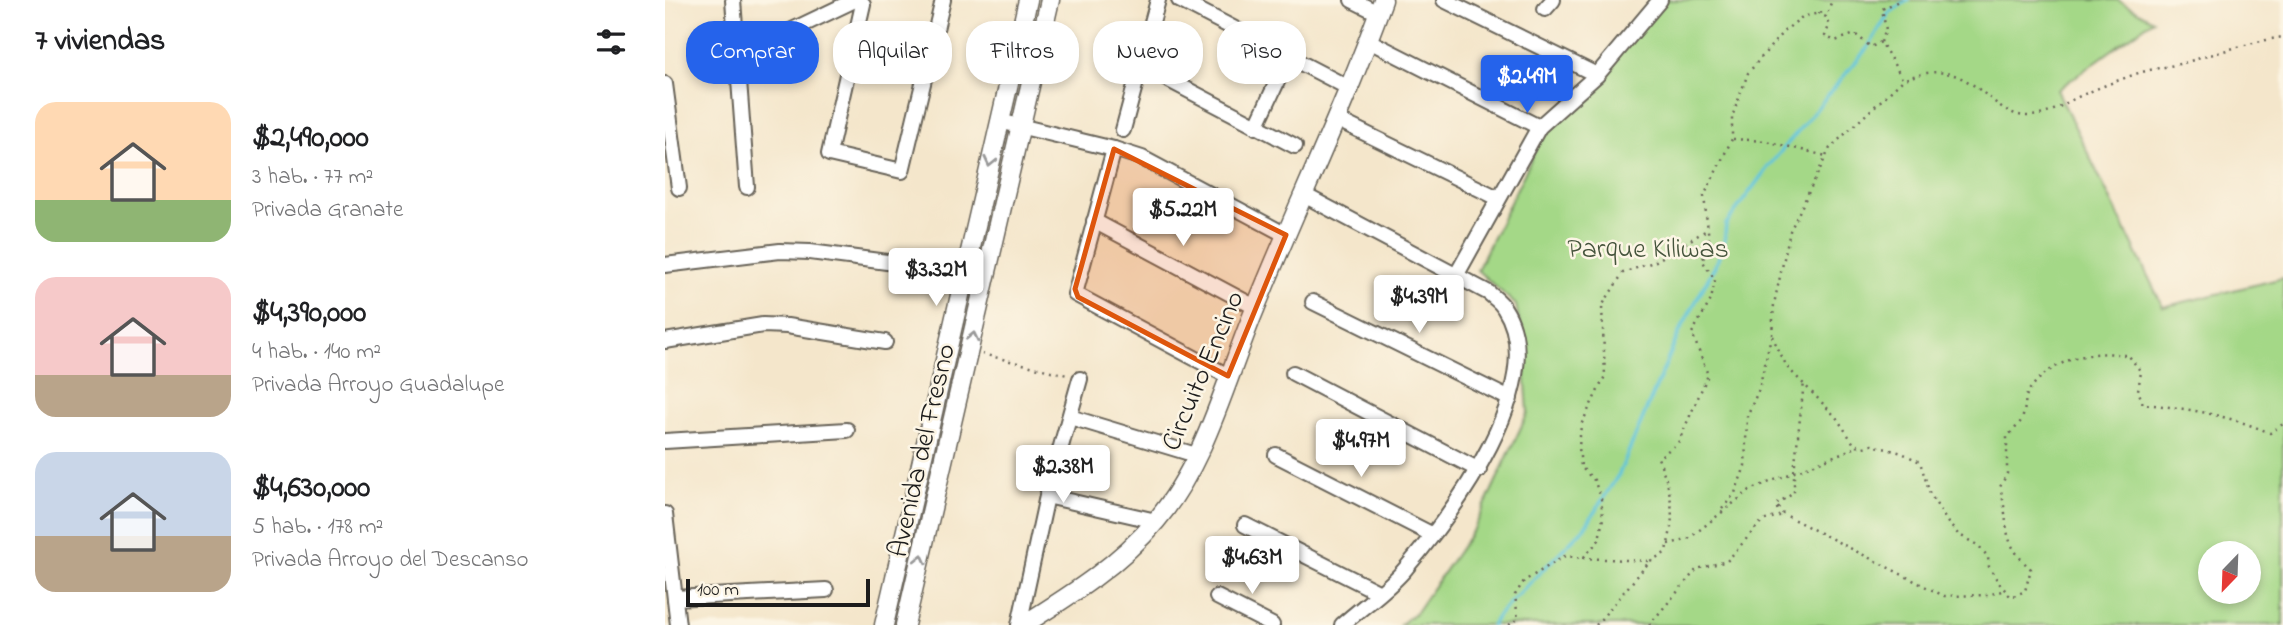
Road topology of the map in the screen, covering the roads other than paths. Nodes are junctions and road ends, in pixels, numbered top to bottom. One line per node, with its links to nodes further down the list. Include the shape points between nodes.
1 (733, 0): 31 (street)
2 (943, 0): 10 (street, via 902,171 829,154)
3 (1028, 0): 24 (street, Avenida del Fresno)
4 (1050, 0): 25 (street, Avenida del Fresno)
5 (1158, 0): 13 (street)
6 (1179, 0): 14 (street)
7 (1352, 0): 11 (street)
8 (1444, 0): 17 (street)
9 (1660, 0): 17 (street)
10 (859, 2): 12 (street)
11 (1381, 6): 15 (street, Circuito Encino)
12 (814, 21)
13 (1153, 21)
14 (1220, 21)
15 (1369, 41): 22 (street, Circuito Encino); 27 (street)
16 (1306, 65): 22 (street)
17 (1597, 75): 27 (street)
18 (665, 84): 32 (street)
19 (1137, 84): 28 (street)
20 (1176, 84): 26 (street)
21 (1276, 84): 26 (street)
22 (1351, 89): 23 (street, Circuito Encino)
23 (1338, 120): 33 (street, Circuito Encino); 34 (street)
24 (999, 121): 25 (street); 38 (street, Avenida del Fresno, one-way to 38)
25 (1020, 126): 30 (street); 65 (street, Avenida del Fresno, one-way to 25)
26 (1256, 127): 29 (street)
27 (1539, 127): 34 (street)
28 (1123, 130)
29 (1295, 146)
30 (1114, 149): 35 (street); 36 (street, via 1142,158)
31 (747, 187)
32 (679, 188)
33 (1304, 195): 36 (street, Circuito Encino); 39 (street)
34 (1498, 198): 39 (street)
35 (1094, 220): 41 (street); 45 (street, via 1075,294)
36 (1286, 235): 41 (street, Circuito Encino)
37 (665, 265): 38 (street, via 780,251)
38 (964, 272): 64 (street, Avenida del Fresno)
39 (1457, 274): 47 (street, via 1504,308 1517,352)
40 (1313, 302): 47 (street)
41 (1255, 307): 45 (street, Circuito Encino)
42 (665, 341): 43 (street, via 763,325)
43 (885, 342)
44 (1293, 373): 53 (street)
45 (1228, 376): 51 (street, Circuito Encino)
46 (1080, 379): 48 (street)
47 (1510, 399): 53 (street)
48 (1070, 417): 51 (street); 54 (street)
49 (848, 430): 50 (street)
50 (665, 442)
51 (1196, 455): 56 (street, Circuito Encino)
52 (1276, 455): 58 (street)
53 (1479, 470): 58 (street)
54 (1047, 496): 56 (street); 66 (street)
55 (665, 514): 62 (street)
56 (1156, 521): 66 (street, Circuito Encino, via 1090,581)
57 (1245, 525): 60 (street)
58 (1431, 534): 60 (street, via 1405,570)
59 (826, 590): 62 (street)
60 (1378, 592): 68 (street)
61 (1217, 597): 67 (street)
62 (675, 598): 63 (street)
63 (678, 625)
64 (884, 625)
65 (905, 625)
66 (1021, 625)
67 (1272, 625)
68 (1342, 625)

